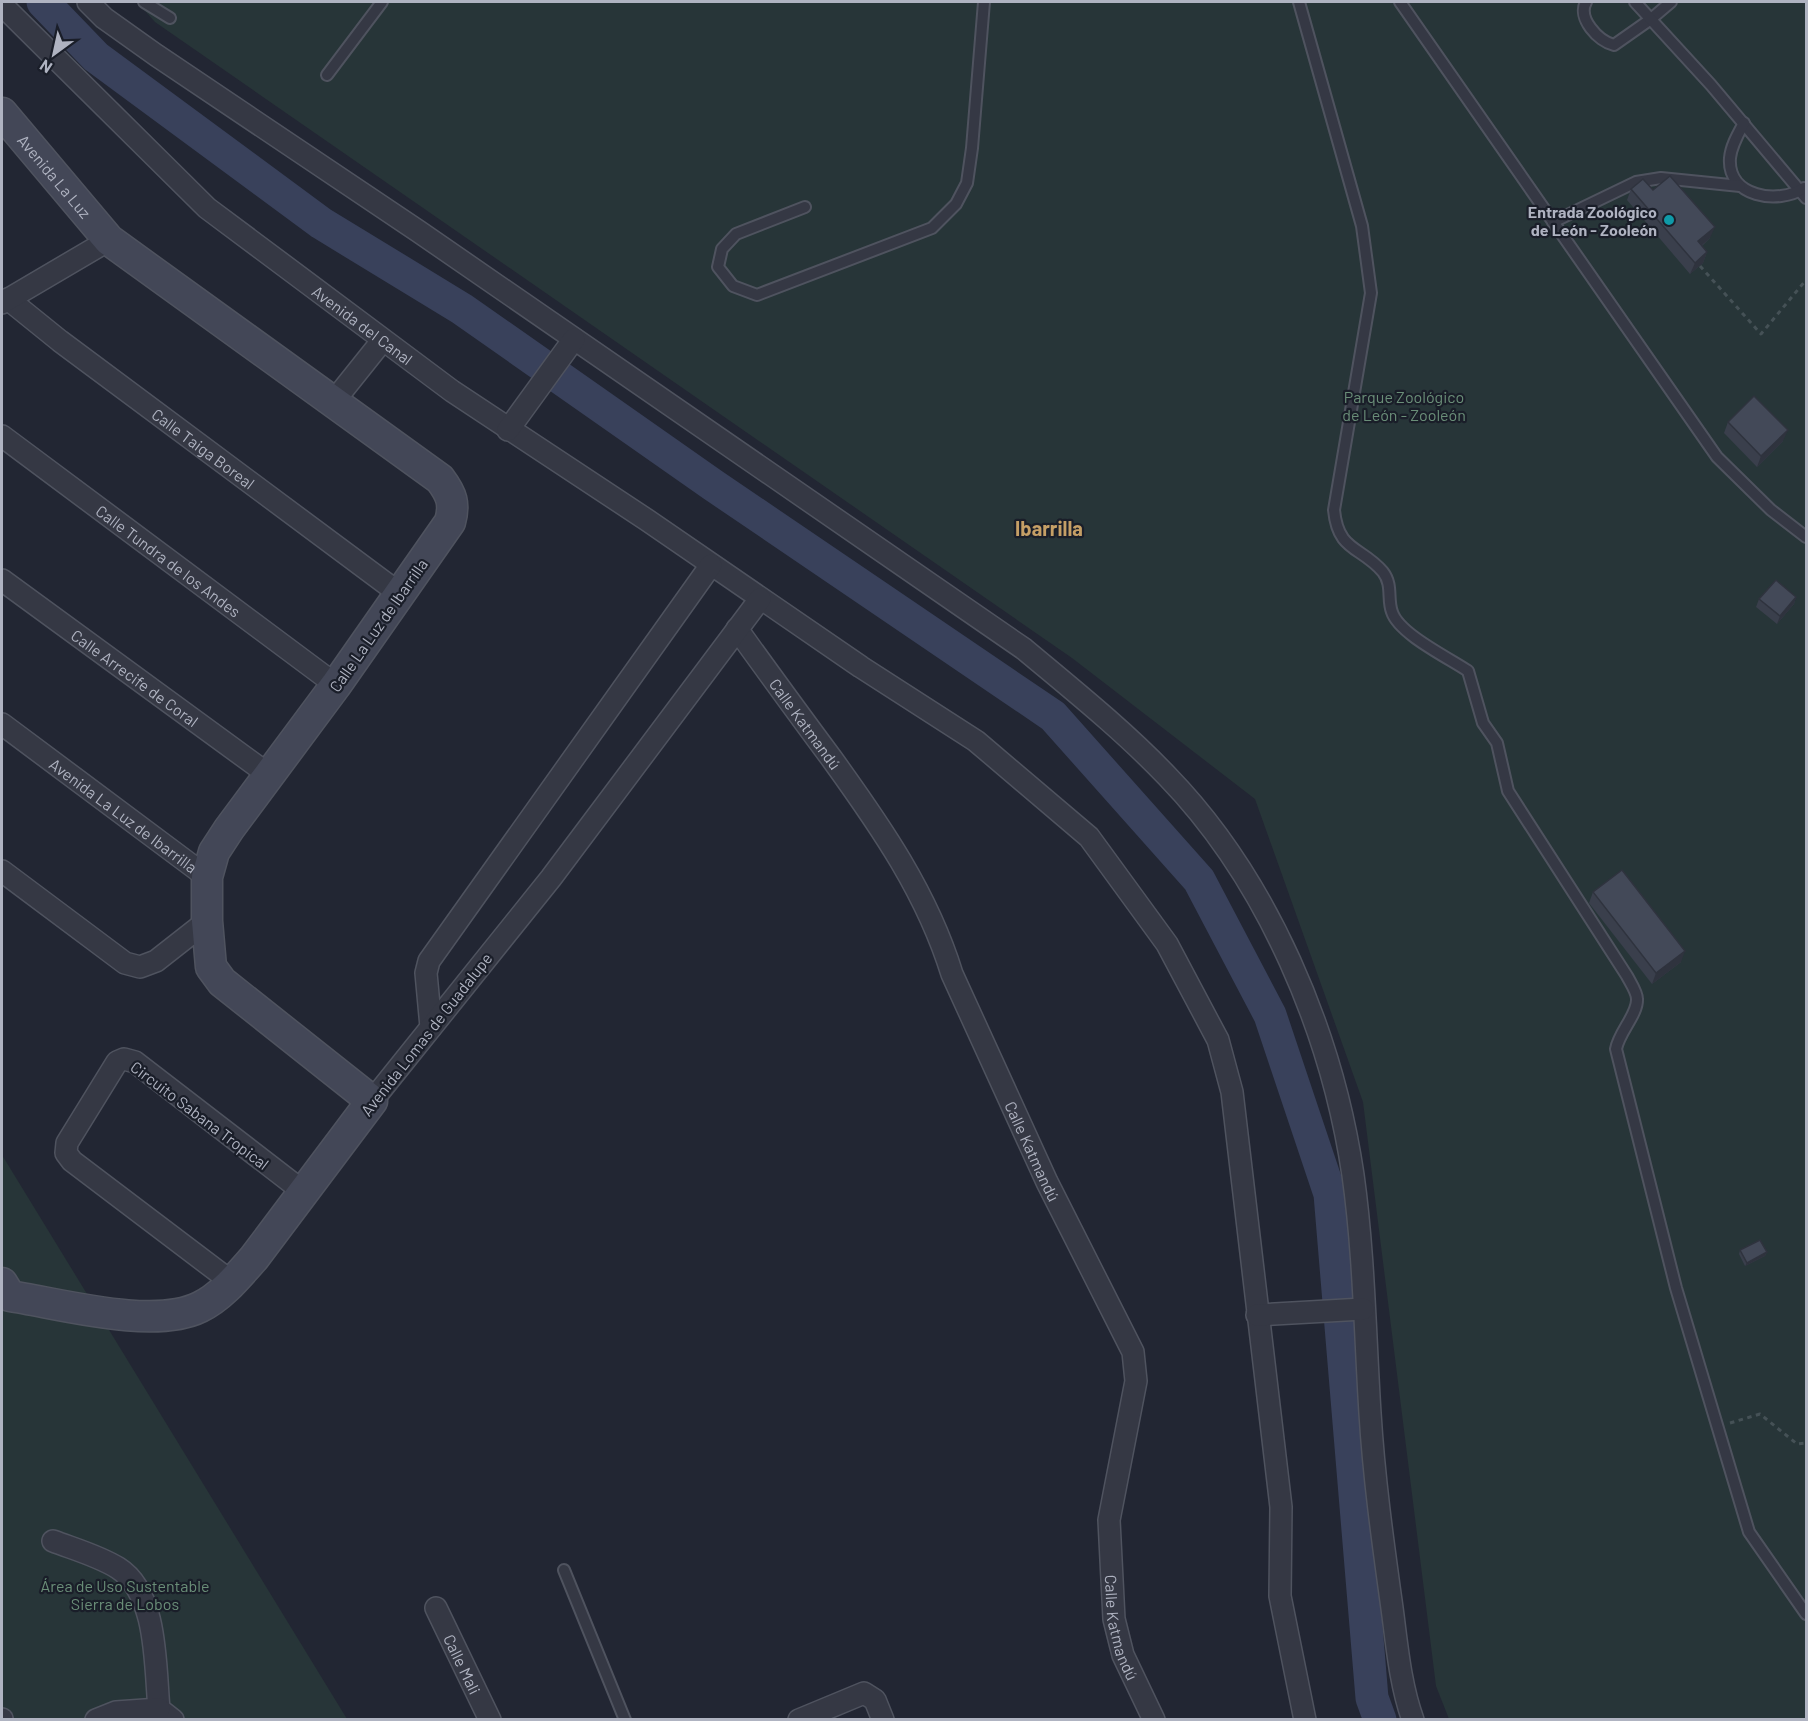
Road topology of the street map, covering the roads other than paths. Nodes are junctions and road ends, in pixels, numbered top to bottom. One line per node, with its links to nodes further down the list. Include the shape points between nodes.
1 (88, 2): 23 (street, via 156,55 418,231)
2 (144, 2): 11 (lane)
3 (382, 2): 13 (lane)
4 (984, 2): 18 (lane, via 972,148 967,183 956,204 932,228 790,283 757,295 734,286 718,267 722,249 736,234)
5 (1299, 2): 49 (lane, via 1362,226 1371,292 1334,510 1336,529 1347,544 1383,573 1390,587 1392,613 1403,628 1468,670 1484,723 1497,742 1508,791 1627,976 1637,998 1635,1010 1618,1036 1616,1049 1676,1288 1749,1532)
6 (1400, 2): 19 (lane)
7 (1586, 2): 12 (lane, via 1585,20 1606,43 1621,43)
8 (1635, 2): 12 (lane)
9 (1671, 2): 12 (lane)
10 (2, 5): 22 (street, Avenida del Canal, via 207,208)
11 (170, 18)
12 (1651, 20): 15 (lane)
13 (327, 75)
14 (3, 117): 20 (street, Avenida La Luz)
15 (1744, 123): 16 (lane, via 1730,158 1731,171); 17 (lane)
16 (1740, 186): 17 (lane, via 1759,196); 19 (lane, via 1661,178 1636,182)
17 (1805, 191)
18 (805, 207)
19 (1553, 222): 27 (lane, via 1717,458 1771,510)
20 (109, 240): 21 (street); 24 (street, Calle La Luz de Ibarrilla)
21 (5, 301): 30 (street, Calle Taiga Boreal)
22 (382, 341): 24 (street); 25 (street, Avenida del Canal)
23 (569, 345): 25 (street); 44 (street, via 1024,650 1095,707 1176,786 1220,840 1268,915 1301,986 1329,1067 1353,1175)
24 (334, 401): 30 (street, Calle La Luz de Ibarrilla, via 440,479 451,493 454,508 450,522)
25 (508, 430): 28 (street, Avenida del Canal)
26 (2, 436): 33 (street, Calle Tundra de los Andes)
27 (1806, 537)
28 (711, 565): 31 (street, Avenida del Canal); 39 (street, via 429,961 426,973)
29 (2, 580): 35 (street, Calle Arrecife de Coral)
30 (400, 594): 33 (street, Calle La Luz de Ibarrilla)
31 (760, 599): 32 (street, Avenida Lomas de Guadalupe); 45 (street, Avenida del Canal, via 976,741 1089,837 1167,944 1218,1040 1232,1092)
32 (737, 629): 39 (street, Avenida Lomas de Guadalupe, via 551,878); 56 (street, Calle Katmandú, via 911,874 1047,1182 1133,1352 1136,1382 1109,1520 1114,1619 1123,1655)
33 (336, 685): 35 (street, Calle La Luz de Ibarrilla)
34 (2, 724): 37 (street, Avenida La Luz de Ibarrilla)
35 (269, 776): 37 (street, Calle La Luz de Ibarrilla, via 214,852)
36 (2, 871): 38 (street, via 125,963 140,967 156,961)
37 (207, 877): 38 (street, Avenida La Luz de Ibarrilla)
38 (207, 921): 40 (street, Avenida La Luz de Ibarrilla, via 211,966 222,982)
39 (430, 1028): 40 (street, Avenida Lomas de Guadalupe)
40 (372, 1101): 41 (street, Avenida Lomas de Guadalupe)
41 (305, 1193): 42 (street, Avenida Lomas de Guadalupe); 42 (street, Circuito Sabana Tropical, via 135,1062 117,1062 67,1143 66,1153)
42 (232, 1283): 43 (street, Avenida Lomas de Guadalupe, via 201,1307 174,1317 142,1317)
43 (4, 1292)
44 (1353, 1309): 45 (street); 58 (street, via 1402,1676)
45 (1266, 1314): 57 (street, Avenida del Canal, via 1281,1507 1280,1596)
46 (53, 1541): 50 (street, via 119,1568 140,1592 151,1622)
47 (564, 1570): 53 (lane)
48 (436, 1608): 52 (street, Calle Mali)
49 (1806, 1614)
50 (166, 1714): 51 (street, via 116,1712)
51 (96, 1719)
52 (490, 1719)
53 (625, 1719)
54 (799, 1719): 55 (street, via 864,1693 875,1700)
55 (883, 1719)
56 (1154, 1719)
57 (1305, 1719)
58 (1413, 1719)

